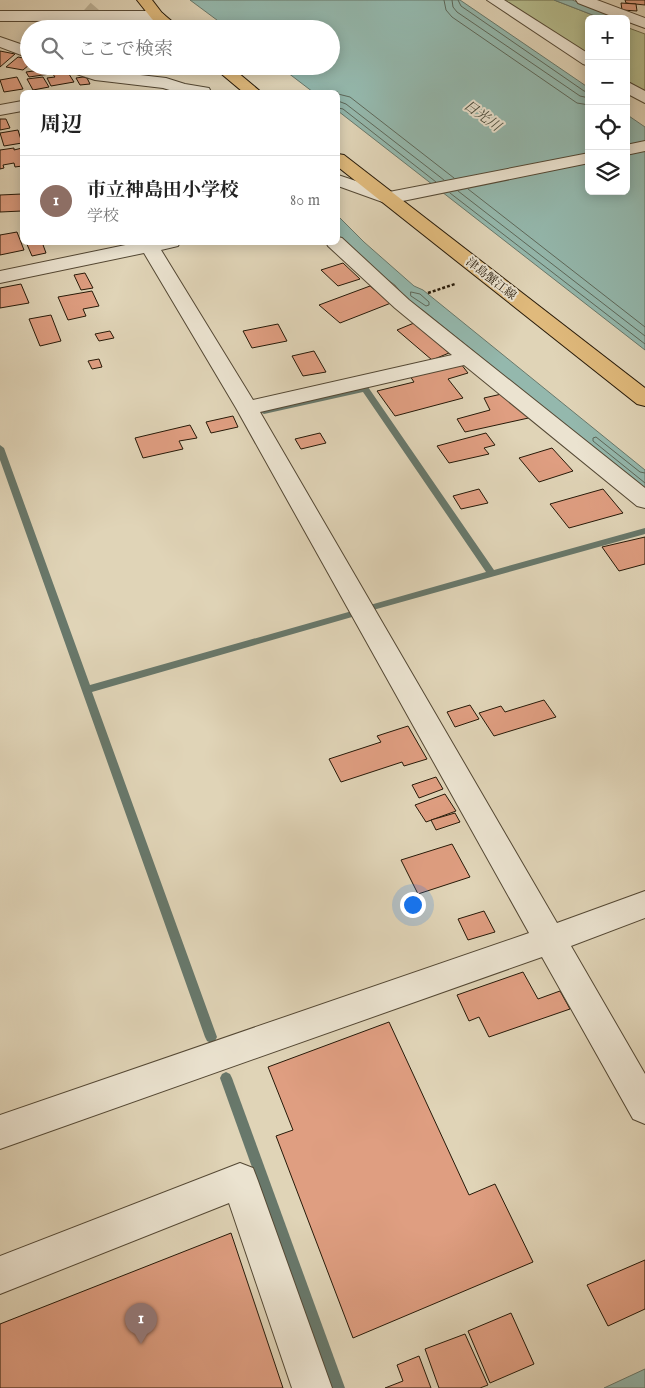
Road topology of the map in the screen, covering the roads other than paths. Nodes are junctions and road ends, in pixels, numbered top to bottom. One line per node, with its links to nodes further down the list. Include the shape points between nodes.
1 (144, 0): 7 (main road)
2 (494, 0): 12 (street)
3 (583, 0): 9 (street)
4 (46, 1): 5 (street)
5 (0, 2)
6 (0, 16): 7 (street)
7 (157, 16): 8 (main road)
8 (162, 20)
9 (645, 23)
10 (0, 42): 11 (street)
11 (20, 50)
12 (587, 60)
13 (93, 75): 16 (street)
14 (160, 75): 17 (street)
15 (231, 75): 21 (main road)
16 (130, 80): 17 (street); 19 (street, via 124,88)
17 (177, 88): 20 (street)
18 (630, 89): 22 (street)
19 (112, 90)
20 (190, 90)
21 (250, 90)
22 (645, 98)
23 (12, 108): 24 (street)
24 (20, 122)
25 (645, 146): 26 (street)
26 (630, 149)
27 (585, 159): 30 (street)
28 (340, 161): 30 (main road, 津島蟹江線)
29 (340, 181): 30 (street)
30 (388, 198): 35 (main road, 津島蟹江線)
31 (160, 245): 33 (street, via 58,257); 36 (street)
32 (338, 245): 34 (street, via 402,304)
33 (0, 277)
34 (470, 357): 36 (street); 37 (street)
35 (645, 400)
36 (247, 408): 39 (street)
37 (645, 500)
38 (645, 904): 39 (street)
39 (549, 940): 40 (street); 41 (street)
40 (645, 1107)
41 (0, 1132)
42 (0, 1275): 43 (street, via 240,1181)
43 (312, 1388)

